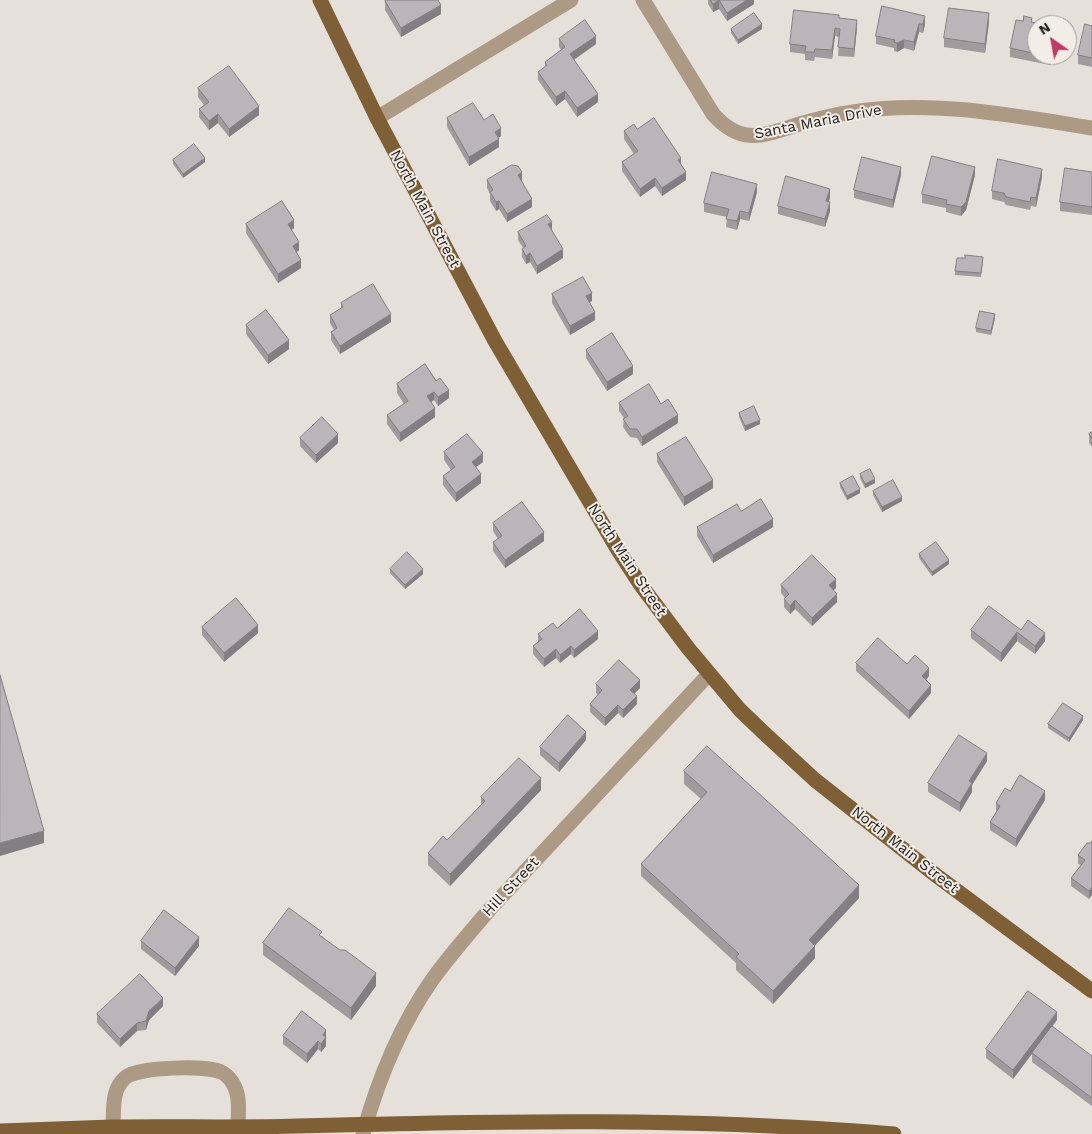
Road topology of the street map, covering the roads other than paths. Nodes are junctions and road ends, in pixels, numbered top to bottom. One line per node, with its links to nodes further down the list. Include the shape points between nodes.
1 (320, 0): 4 (main road, North Main Street)
2 (570, 0): 4 (street)
3 (643, 0): 5 (street, Santa Maria Drive, via 713,114 727,128 742,134 768,134 847,113 915,107 989,112)
4 (377, 118): 6 (main road, North Main Street, via 494,341 596,514 640,584)
5 (1092, 128)
6 (709, 674): 7 (main road, North Main Street, via 764,733 822,786); 10 (street, Hill Street, via 490,908 441,967 399,1038)
7 (1092, 991)
8 (238, 1126): 9 (street, via 238,1093 232,1080 220,1071 200,1068 152,1069 127,1076 115,1092); 11 (main road); 13 (main road)
9 (113, 1127): 13 (main road); 14 (main road)
10 (365, 1129): 11 (main road); 15 (main road, via 603,1122 816,1128)
11 (293, 1130)
12 (0, 1131): 14 (main road)
13 (163, 1131)
14 (51, 1132)
15 (894, 1134)

